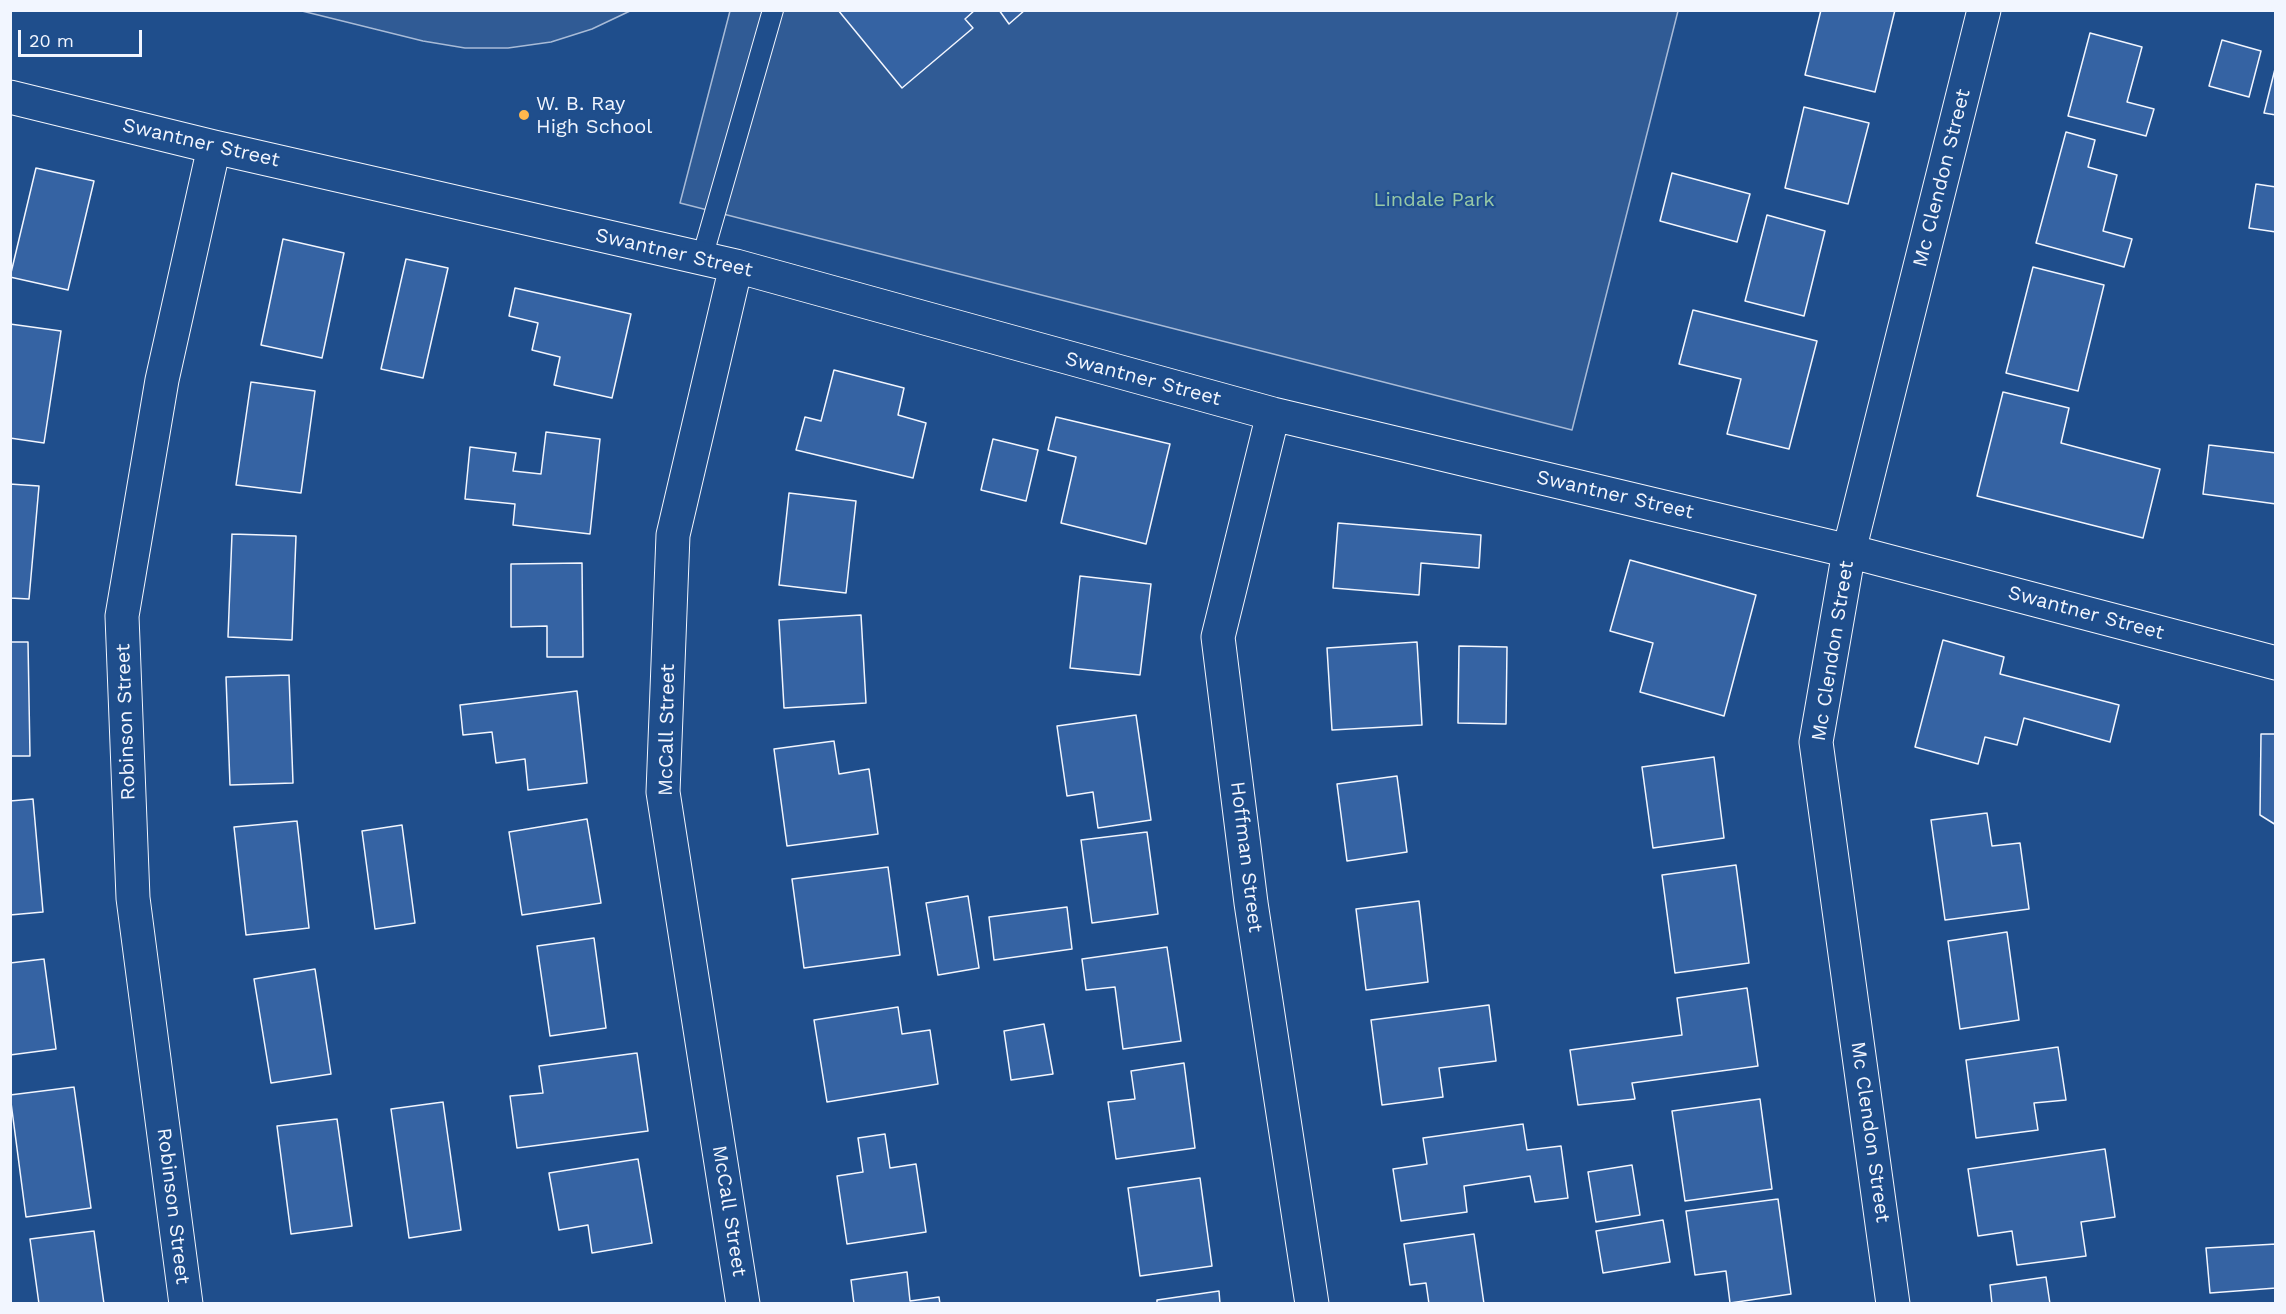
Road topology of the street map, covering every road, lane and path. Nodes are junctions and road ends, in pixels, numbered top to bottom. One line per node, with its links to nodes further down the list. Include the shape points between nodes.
1 (773, 10): 5 (lane)
2 (1984, 10): 8 (street, Mc Clendon Street)
3 (10, 98): 4 (street, Swantner Street)
4 (214, 147): 5 (street, Swantner Street); 10 (street, Robinson Street, via 162,380 122,616 133,898)
5 (702, 258): 6 (street, Swantner Street)
6 (736, 266): 7 (street, Swantner Street); 11 (street, McCall Street, via 673,535 663,792)
7 (1273, 414): 8 (street, Swantner Street); 12 (street, Hoffman Street, via 1218,637 1251,903)
8 (1849, 551): 9 (street, Swantner Street); 13 (street, Mc Clendon Street, via 1816,742)
9 (2276, 663)
10 (186, 1304)
11 (743, 1304)
12 (1312, 1304)
13 (1893, 1304)

